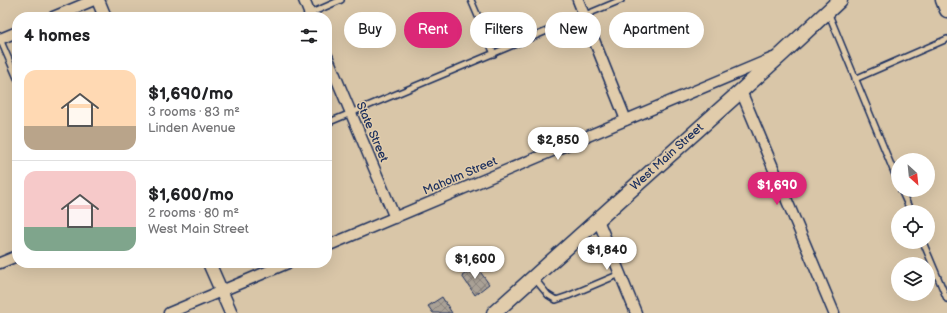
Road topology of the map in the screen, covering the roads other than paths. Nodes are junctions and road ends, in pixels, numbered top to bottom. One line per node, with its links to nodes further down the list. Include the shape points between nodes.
1 (94, 0): 12 (street)
2 (98, 0): 13 (street)
3 (304, 0): 14 (street)
4 (341, 0): 15 (lane)
5 (471, 0): 23 (lane)
6 (578, 0): 16 (street)
7 (621, 0): 17 (lane)
8 (840, 0): 11 (main road, West Main Street)
9 (943, 0): 10 (main road)
10 (947, 10)
11 (828, 11): 24 (main road, West Main Street); 27 (lane)
12 (65, 12)
13 (103, 12)
14 (308, 12)
15 (317, 12)
16 (582, 12)
17 (593, 12)
18 (545, 32): 23 (lane)
19 (12, 34): 20 (street)
20 (0, 39): 25 (lane)
21 (947, 39): 27 (lane)
22 (597, 48): 30 (street)
23 (494, 54): 29 (lane)
24 (781, 55): 28 (main road, West Main Street); 30 (street, Maholm Street)
25 (12, 67)
26 (332, 68): 29 (street, State Street)
27 (855, 79): 32 (lane)
28 (741, 91): 34 (main road, West Main Street); 49 (street)
29 (350, 113): 31 (lane); 33 (street, State Street)
30 (626, 120): 33 (street, Maholm Street)
31 (332, 121)
32 (891, 165)
33 (395, 218): 35 (street, Maholm Street)
34 (598, 220): 41 (street); 42 (main road, West Main Street)
35 (332, 244)
36 (926, 249): 44 (lane)
37 (12, 258): 38 (street)
38 (0, 263)
39 (211, 268): 43 (street)
40 (276, 268): 43 (street)
41 (620, 274): 42 (lane, via 556,300 548,295); 48 (street)
42 (534, 277): 47 (main road, West Main Street)
43 (221, 291): 45 (street); 46 (street)
44 (947, 299)
45 (169, 313)
46 (231, 313)
47 (494, 313)
48 (636, 313)
49 (834, 313)

